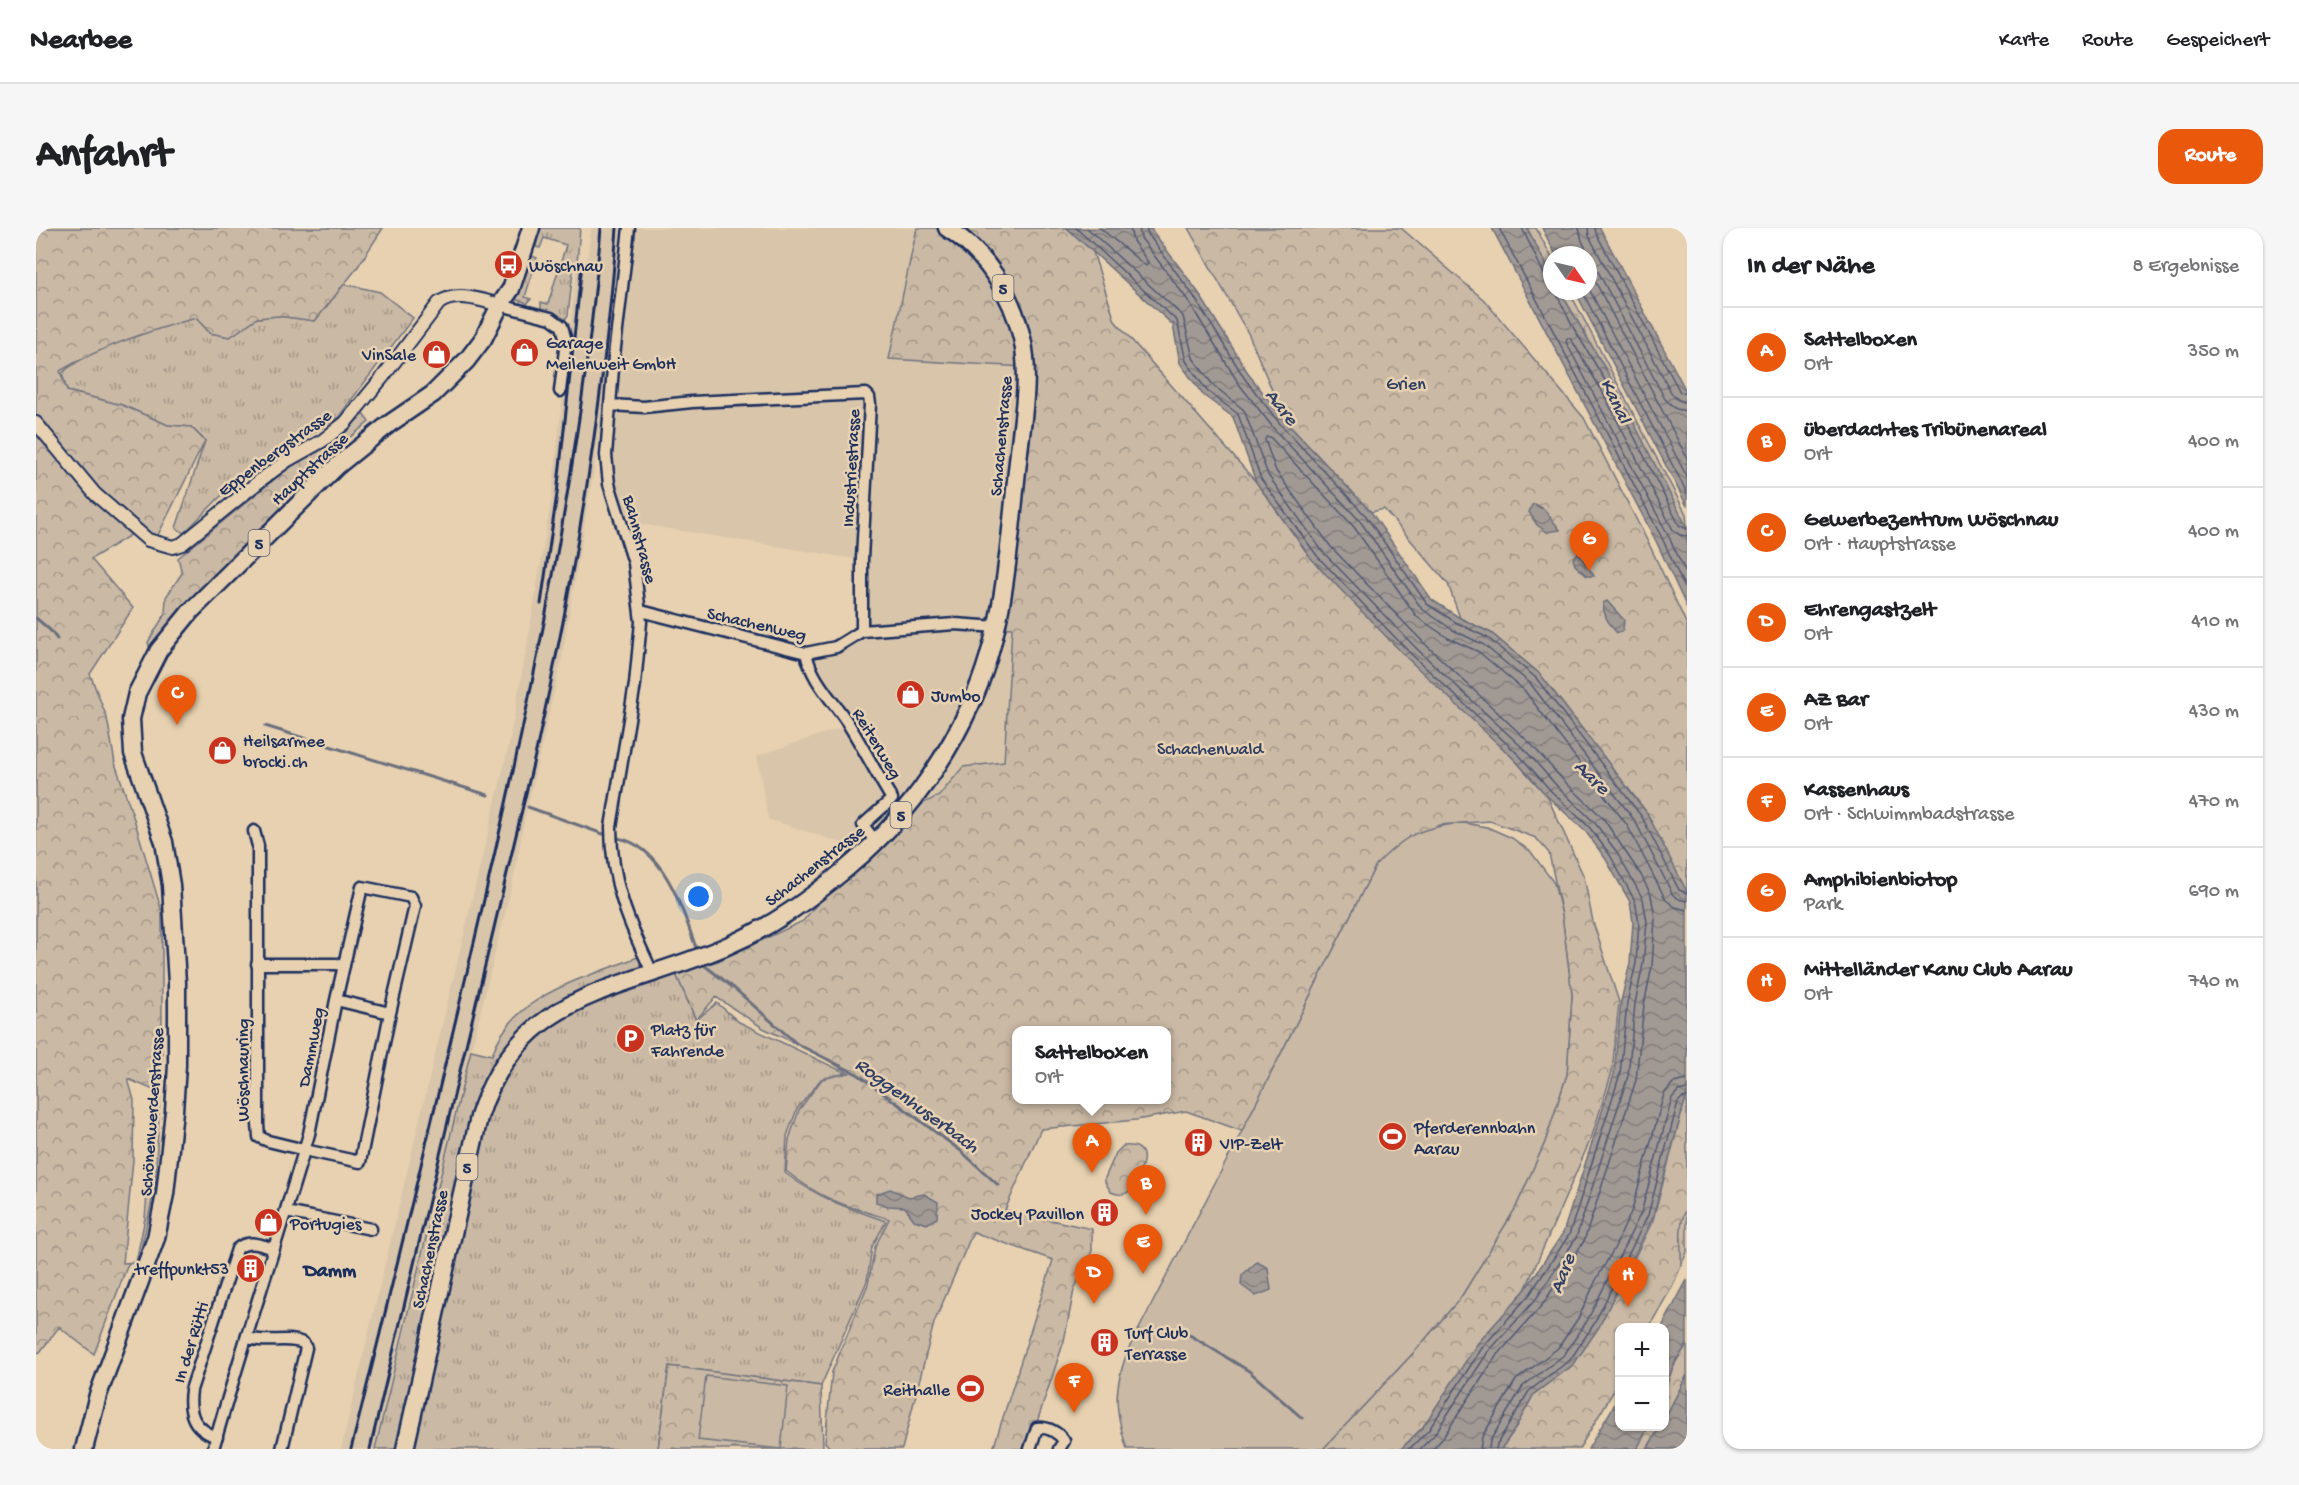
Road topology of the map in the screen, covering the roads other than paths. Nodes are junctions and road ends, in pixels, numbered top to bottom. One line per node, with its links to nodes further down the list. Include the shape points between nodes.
1 (520, 228): 5 (main road, Hauptstrasse / 5, via 501,285)
2 (531, 228): 5 (main road, Hauptstrasse / 5, via 511,289)
3 (629, 228): 7 (street, Bahnstrasse)
4 (947, 228): 10 (main road, Schachenstrasse / 5, via 996,276 1014,309 1024,352 1023,406 1005,589)
5 (500, 305): 6 (street, via 550,318 562,326 566,341); 8 (street, Eppenbergstrasse, via 478,299 445,298 345,423 279,466 183,544 173,547 148,540 95,494); 13 (main road, Hauptstrasse / 5, via 483,339 457,372 337,466 168,636 133,704 131,736)
6 (560, 391)
7 (610, 405): 9 (street, Bahnstrasse, via 606,444 609,484 634,563); 11 (street, Industriestrasse, via 644,407 868,395)
8 (36, 423)
9 (641, 611): 12 (street, Schachenweg); 19 (street, Bahnstrasse, via 635,684 611,826 613,866 620,893)
10 (997, 627): 11 (street, via 954,624); 15 (main road, Schachenstrasse / 5, via 983,674 957,734 919,793)
11 (862, 631): 12 (street, Schachenweg, via 836,647)
12 (806, 653): 15 (street, Reiterweg, via 816,681 849,725 892,799 863,825)
13 (137, 770): 28 (main road, Schönenwerderstrasse / 5, via 164,842 171,885 177,983 174,1111 156,1238 98,1395)
14 (254, 831): 17 (street, Wöschnauring, via 258,846)
15 (876, 842): 19 (main road, Schachenstrasse / 5, via 784,916 732,944)
16 (363, 887): 18 (street, Dammweg); 21 (street, Wöschnauring, via 411,897 415,906)
17 (257, 964): 18 (street); 22 (street, Wöschnauring, via 259,1137)
18 (344, 966): 20 (street, Dammweg)
19 (653, 974): 31 (main road, Schachenstrasse / 5, via 591,995 551,1015 522,1039 493,1081 470,1152)
20 (336, 1000): 21 (street); 22 (street, Dammweg)
21 (390, 1013): 22 (street, Wöschnauring, via 360,1162)
22 (304, 1150): 23 (street, Dammweg)
23 (286, 1212): 24 (street); 25 (street, Dammweg)
24 (371, 1229)
25 (274, 1249): 26 (street, Dammweg); 27 (street, In der Rütti, via 254,1243 237,1249 191,1390 189,1406 194,1418 205,1433)
26 (248, 1338): 27 (street, Dammweg); 30 (street, via 297,1340 306,1348)
27 (217, 1437): 29 (street, Dammweg)
28 (84, 1449)
29 (213, 1449)
30 (282, 1449)
31 (405, 1449)
32 (1030, 1449): 33 (street, via 1037,1428 1046,1427 1064,1441)
33 (1059, 1449)

